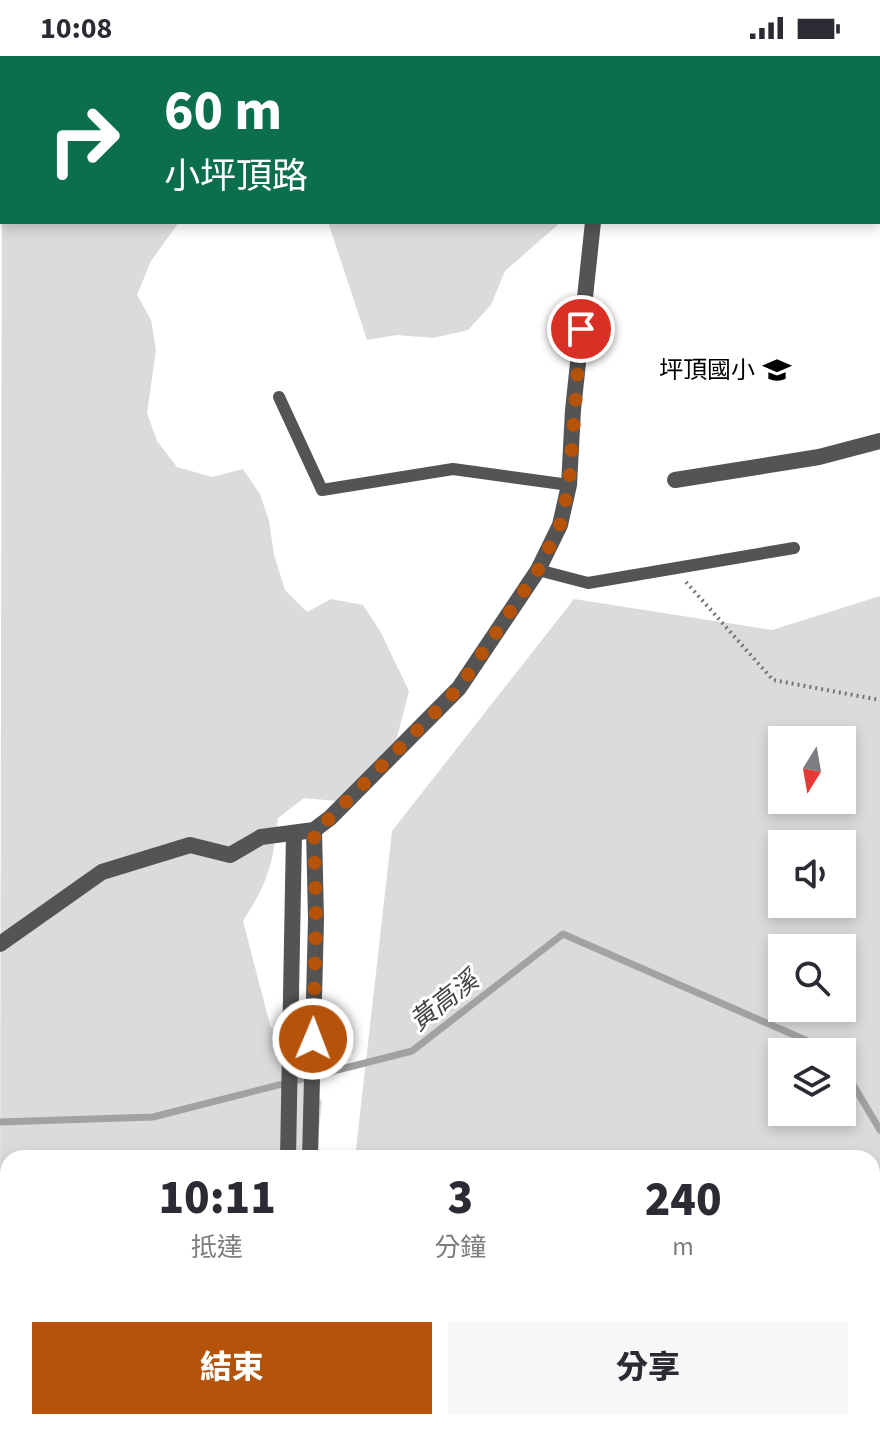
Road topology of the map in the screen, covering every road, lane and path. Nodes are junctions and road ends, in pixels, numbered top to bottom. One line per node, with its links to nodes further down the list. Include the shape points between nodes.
1 (593, 224): 5 (street)
2 (279, 397): 5 (lane, via 322,490 453,469)
3 (880, 441): 4 (street, via 819,457)
4 (675, 480)
5 (569, 485): 8 (street, via 560,525)
6 (794, 548): 7 (lane)
7 (674, 569): 8 (lane, via 588,583); 9 (path, via 773,680)
8 (538, 570): 10 (street, via 459,688)
9 (880, 700)
10 (314, 830): 11 (street); 14 (street)
11 (294, 833): 12 (street, via 261,837 230,855 190,845 102,872); 13 (street)
12 (0, 944)
13 (288, 1150)
14 (310, 1150)

